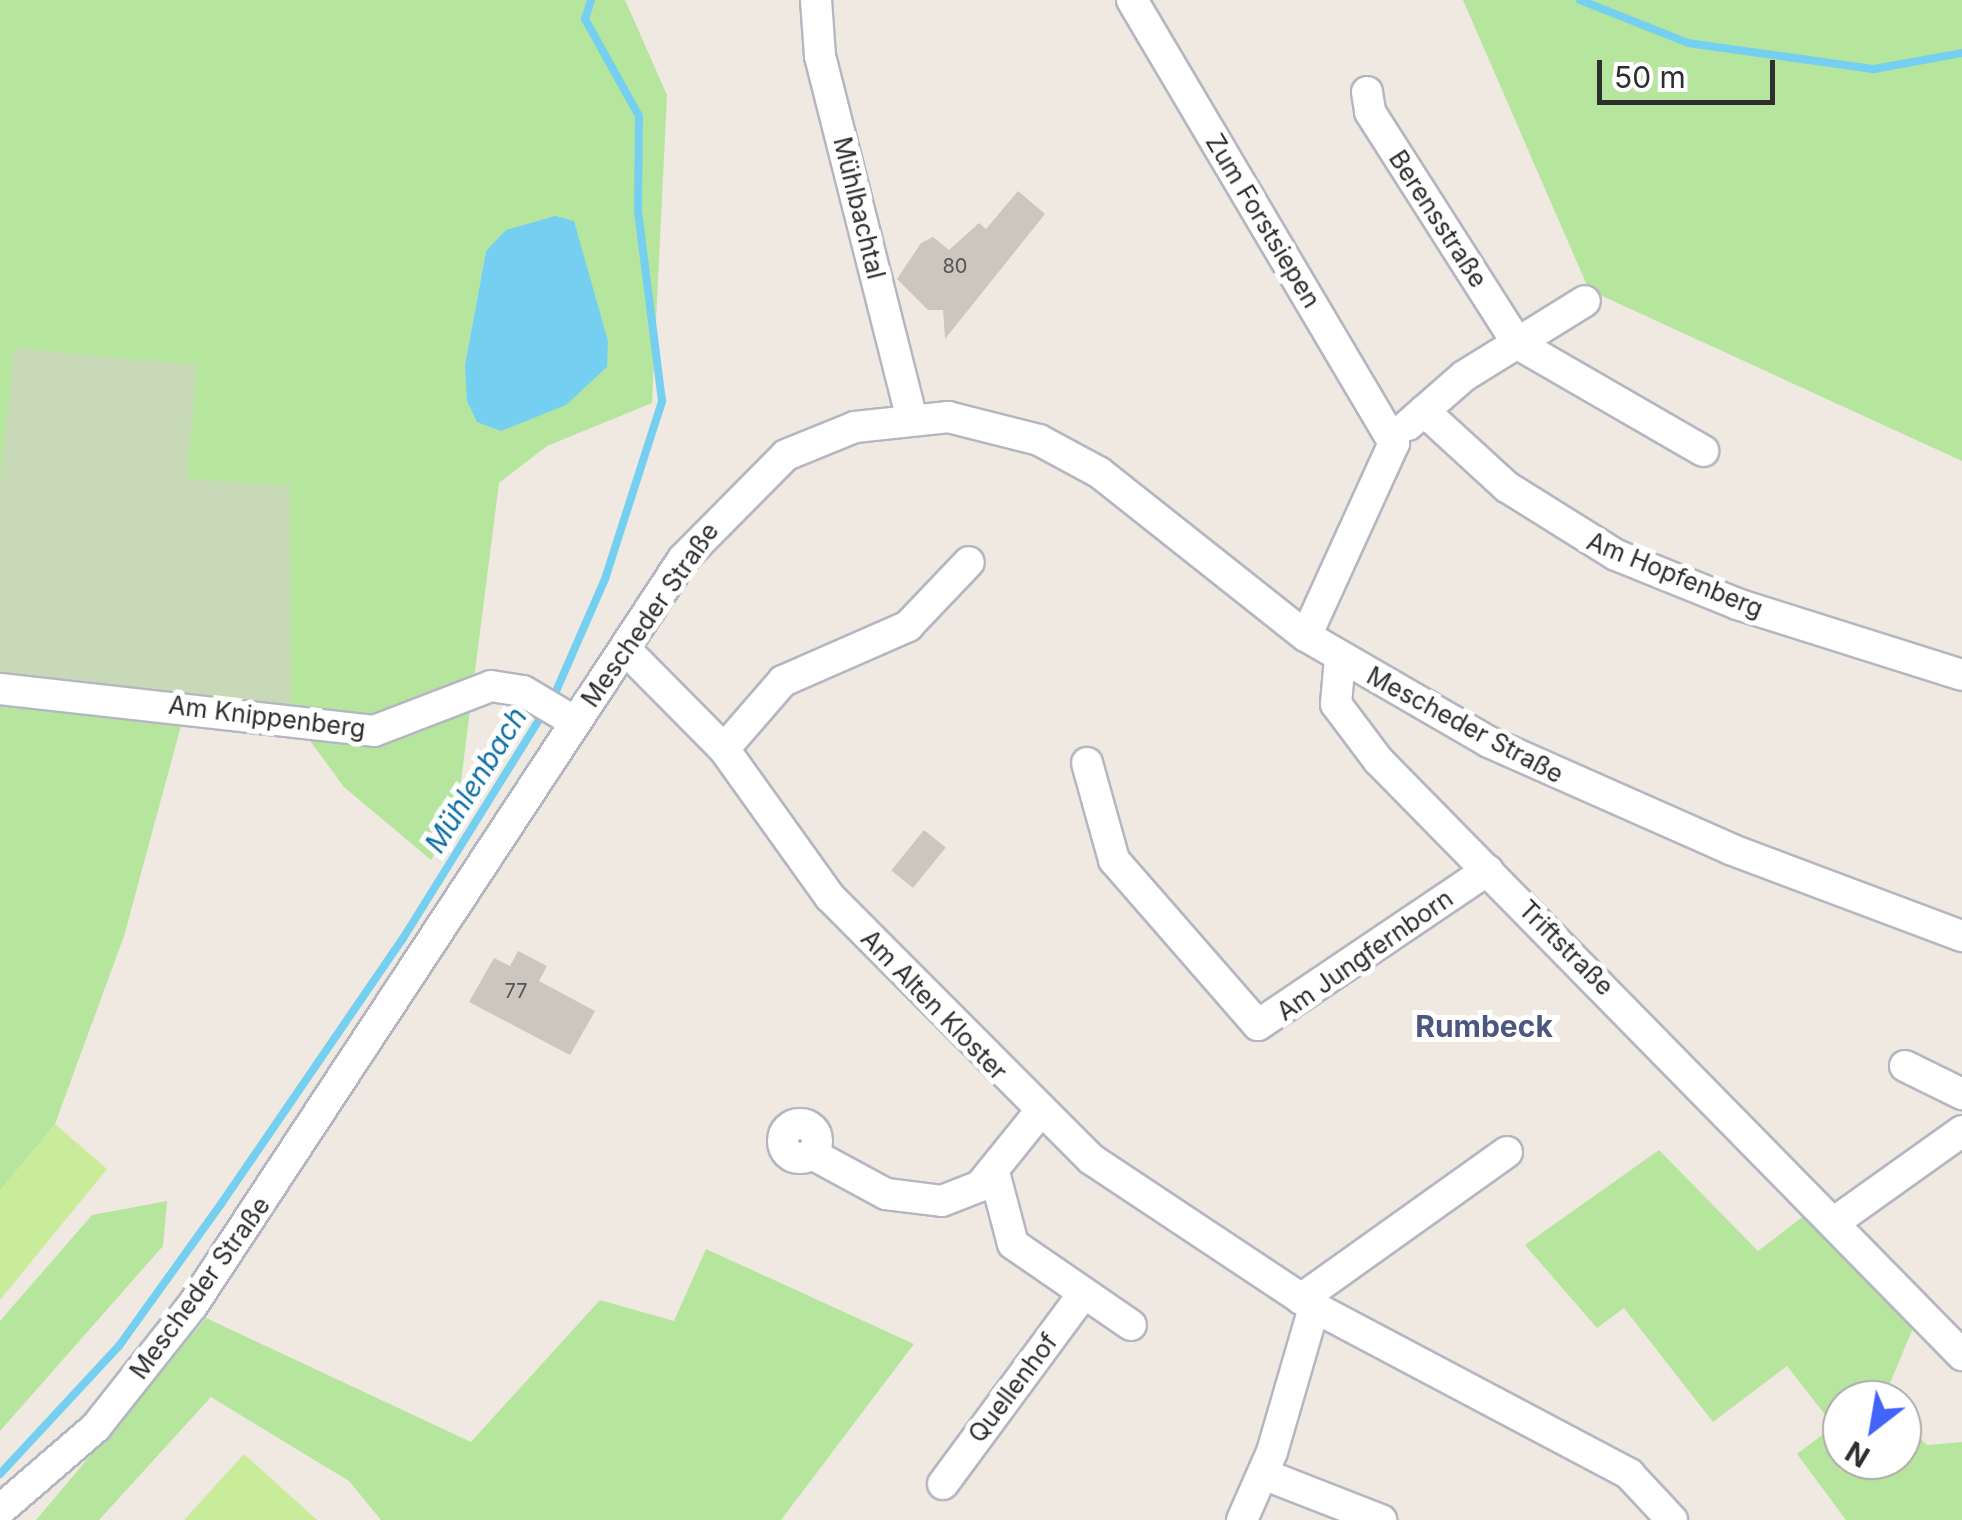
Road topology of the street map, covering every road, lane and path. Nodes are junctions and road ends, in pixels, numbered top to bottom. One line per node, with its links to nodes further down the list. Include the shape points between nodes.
1 (816, 0): 7 (street, Mühlbachtal, via 820,56)
2 (1132, 0): 8 (street, Zum Forstsiepen)
3 (1367, 92): 5 (street, Berensstraße, via 1370,112)
4 (1585, 301): 5 (street)
5 (1518, 344): 6 (street); 9 (street)
6 (1424, 411): 8 (street); 14 (street, Am Hopfenberg, via 1507,487 1616,555 1737,604)
7 (911, 416): 11 (street, Mescheder Straße, via 987,423 1079,459); 12 (street, Mescheder Straße, via 819,439 772,467 704,533)
8 (1394, 443): 11 (street)
9 (1703, 451)
10 (969, 562): 17 (street, via 908,626 783,681)
11 (1306, 636): 13 (street, Mescheder Straße)
12 (625, 649): 16 (street, Mescheder Straße); 17 (street, Am Alten Kloster)
13 (1340, 658): 19 (street, Triftstraße, via 1332,690 1344,723); 20 (street, Mescheder Straße, via 1583,787)
14 (1962, 675)
15 (0, 689): 16 (street, Am Knippenberg, via 374,731 478,688 534,696)
16 (568, 717): 35 (street, Mescheder Straße, via 192,1306 96,1428)
17 (724, 748): 23 (street, Am Alten Kloster, via 830,897)
18 (1087, 764): 19 (street, Am Jungfernborn, via 1114,860 1258,1025)
19 (1488, 870): 28 (street, Triftstraße)
20 (1962, 936)
21 (1905, 1066): 22 (street)
22 (1962, 1094)
23 (1039, 1112): 27 (street); 30 (street, Am Alten Kloster, via 1149,1203)
24 (1962, 1132): 28 (street)
25 (1507, 1152): 30 (street)
26 (812, 1154): 27 (street, via 873,1189 923,1203 969,1194)
27 (994, 1172): 29 (street, via 1014,1244)
28 (1836, 1222): 32 (street, Triftstraße)
29 (1084, 1293): 31 (street); 34 (street, Quellenhof)
30 (1307, 1303): 33 (street); 38 (street, Am Alten Kloster, via 1629,1474)
31 (1131, 1325)
32 (1962, 1355)
33 (1264, 1474): 36 (street); 37 (street)
34 (942, 1484)
35 (0, 1510)
36 (1242, 1520)
37 (1381, 1520)
38 (1672, 1520)

